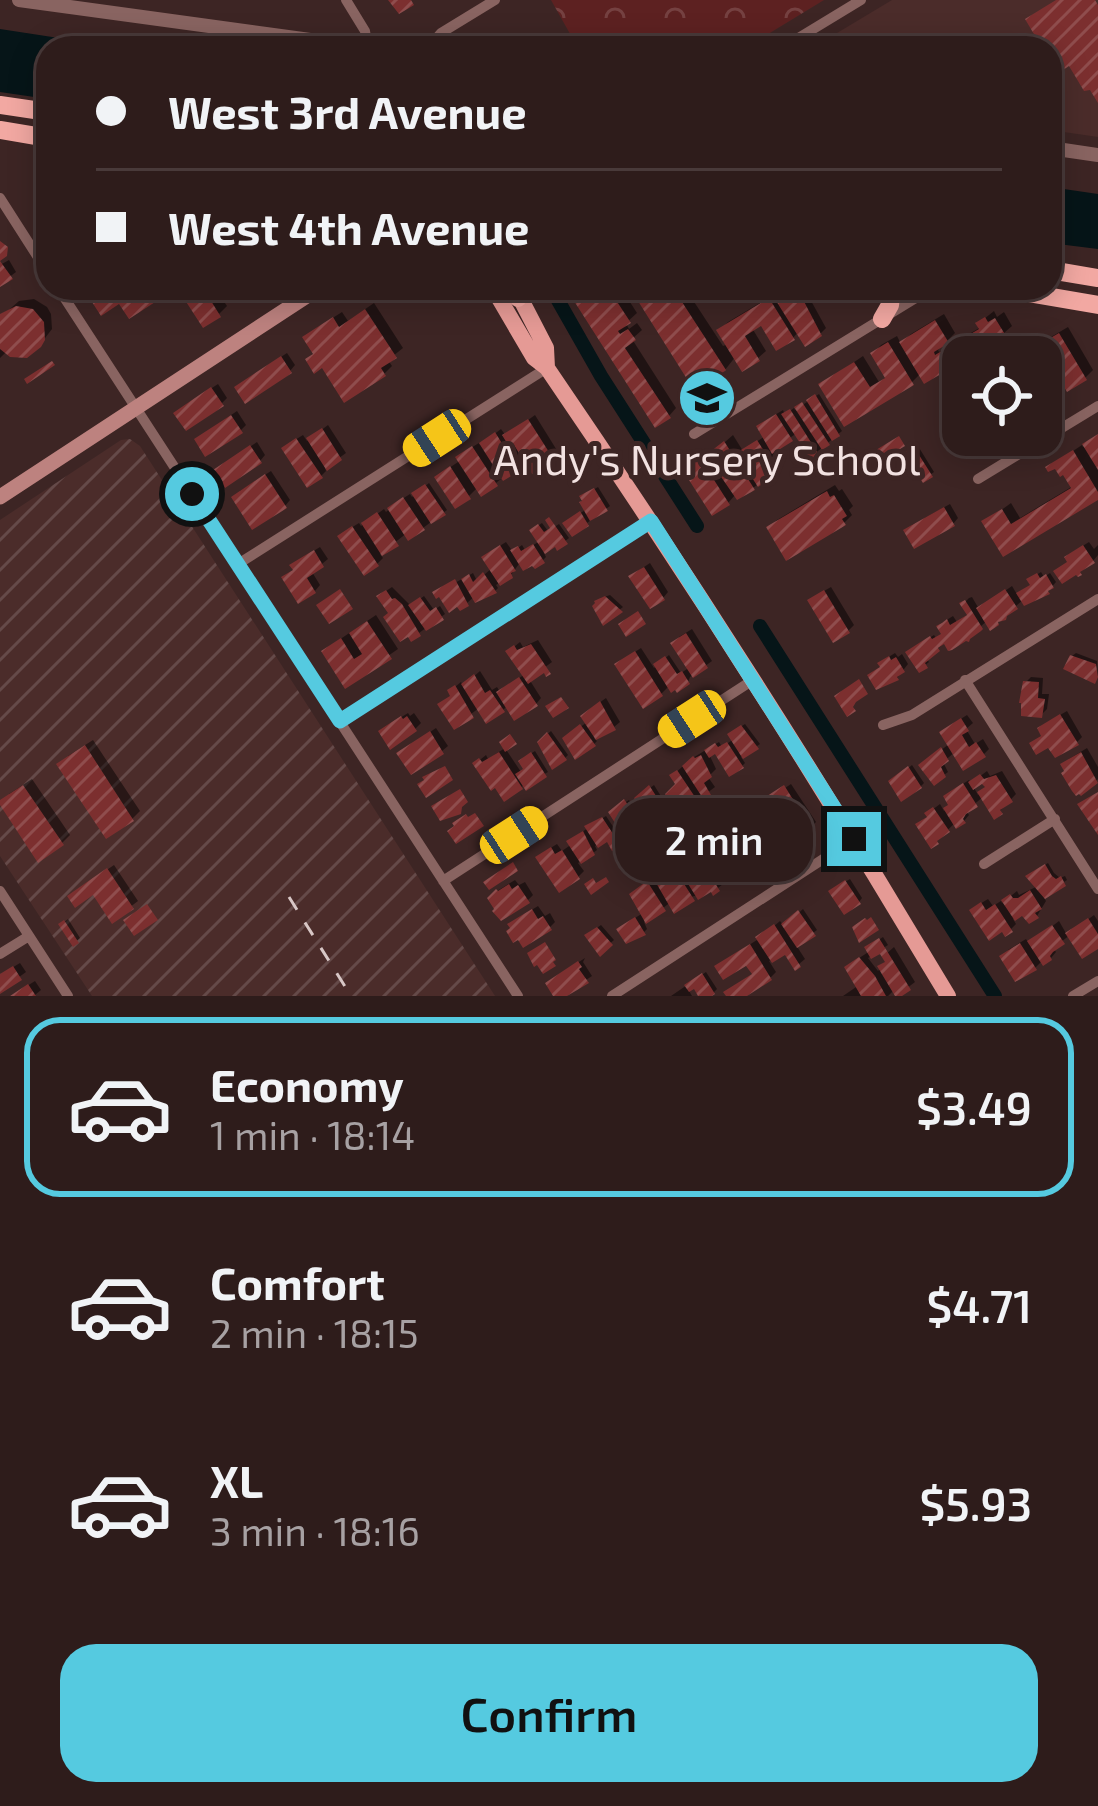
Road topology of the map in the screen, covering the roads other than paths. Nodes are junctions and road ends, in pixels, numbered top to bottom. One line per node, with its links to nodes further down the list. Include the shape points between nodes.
1 (19, 0): 5 (street)
2 (346, 0): 7 (street)
3 (495, 0): 8 (street)
4 (861, 0): 9 (street)
5 (87, 5): 6 (street)
6 (290, 36)
7 (366, 36)
8 (438, 36)
9 (802, 36)
10 (0, 106): 11 (highway)
11 (36, 110)
12 (0, 130): 13 (highway)
13 (36, 136)
14 (1062, 150): 15 (street)
15 (1098, 155)
16 (0, 198): 17 (street)
17 (36, 254)
18 (1062, 272): 19 (highway)
19 (1098, 278)
20 (1062, 299): 27 (highway)
21 (66, 300): 31 (street)
22 (301, 300): 31 (main road)
23 (500, 300): 29 (main road)
24 (522, 300): 29 (main road, via 546,348)
25 (891, 300): 28 (highway)
26 (913, 300): 28 (street)
27 (1098, 305)
28 (882, 319): 32 (street)
29 (547, 368): 35 (main road); 36 (street)
30 (1098, 406): 33 (street)
31 (135, 409): 34 (main road); 36 (street)
32 (694, 434)
33 (978, 479)
34 (0, 497)
35 (651, 521): 39 (main road); 41 (street)
36 (238, 564): 41 (street)
37 (1094, 601): 38 (street); 40 (street)
38 (1098, 616)
39 (752, 680): 44 (main road); 46 (street)
40 (965, 680): 42 (street); 43 (street)
41 (340, 721): 46 (street)
42 (884, 725)
43 (1055, 819): 45 (street); 47 (street)
44 (854, 839): 54 (street); 55 (main road)
45 (984, 864)
46 (443, 881): 53 (street)
47 (1098, 889)
48 (0, 890): 49 (street)
49 (29, 936): 50 (street); 52 (street)
50 (0, 954)
51 (1098, 981): 56 (street)
52 (68, 996)
53 (518, 996)
54 (612, 996)
55 (948, 996)
56 (1073, 996)

